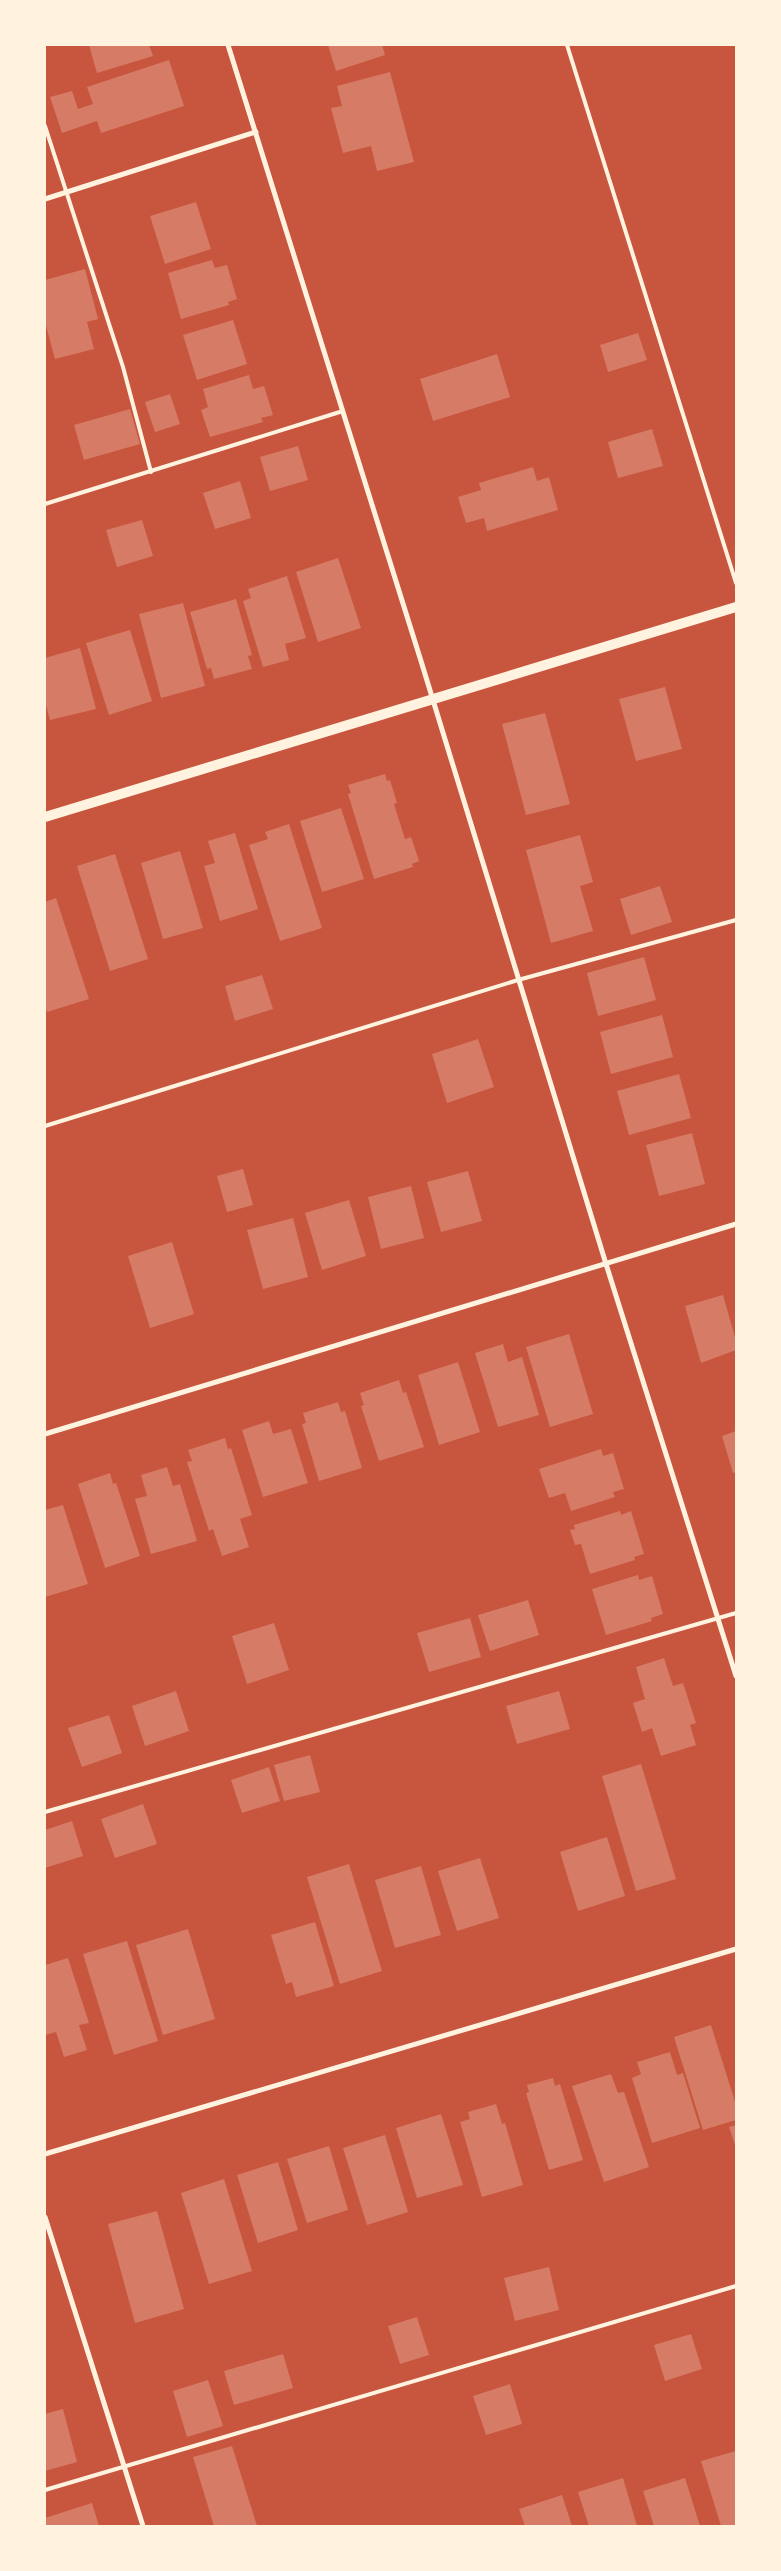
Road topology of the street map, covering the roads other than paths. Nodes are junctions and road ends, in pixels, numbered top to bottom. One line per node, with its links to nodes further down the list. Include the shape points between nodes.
1 (228, 45): 4 (street)
2 (567, 45): 10 (lane)
3 (45, 126): 5 (lane)
4 (256, 132): 5 (street); 7 (street)
5 (67, 192): 6 (street); 8 (lane, via 123,367)
6 (45, 199)
7 (343, 411): 8 (lane); 12 (street)
8 (151, 472): 9 (lane)
9 (45, 504)
10 (736, 583)
11 (736, 607): 12 (main road)
12 (432, 701): 13 (main road); 15 (street)
13 (45, 818)
14 (736, 920): 15 (lane)
15 (518, 980): 16 (lane); 18 (street)
16 (45, 1126)
17 (736, 1224): 18 (street)
18 (606, 1264): 19 (street); 21 (street)
19 (45, 1434)
20 (736, 1613): 21 (lane)
21 (718, 1618): 22 (street); 23 (lane)
22 (736, 1676)
23 (45, 1812)
24 (736, 1949): 25 (street)
25 (45, 2154)
26 (45, 2217): 28 (street)
27 (736, 2286): 28 (lane)
28 (124, 2466): 29 (lane); 30 (street)
29 (45, 2490)
30 (143, 2526)

